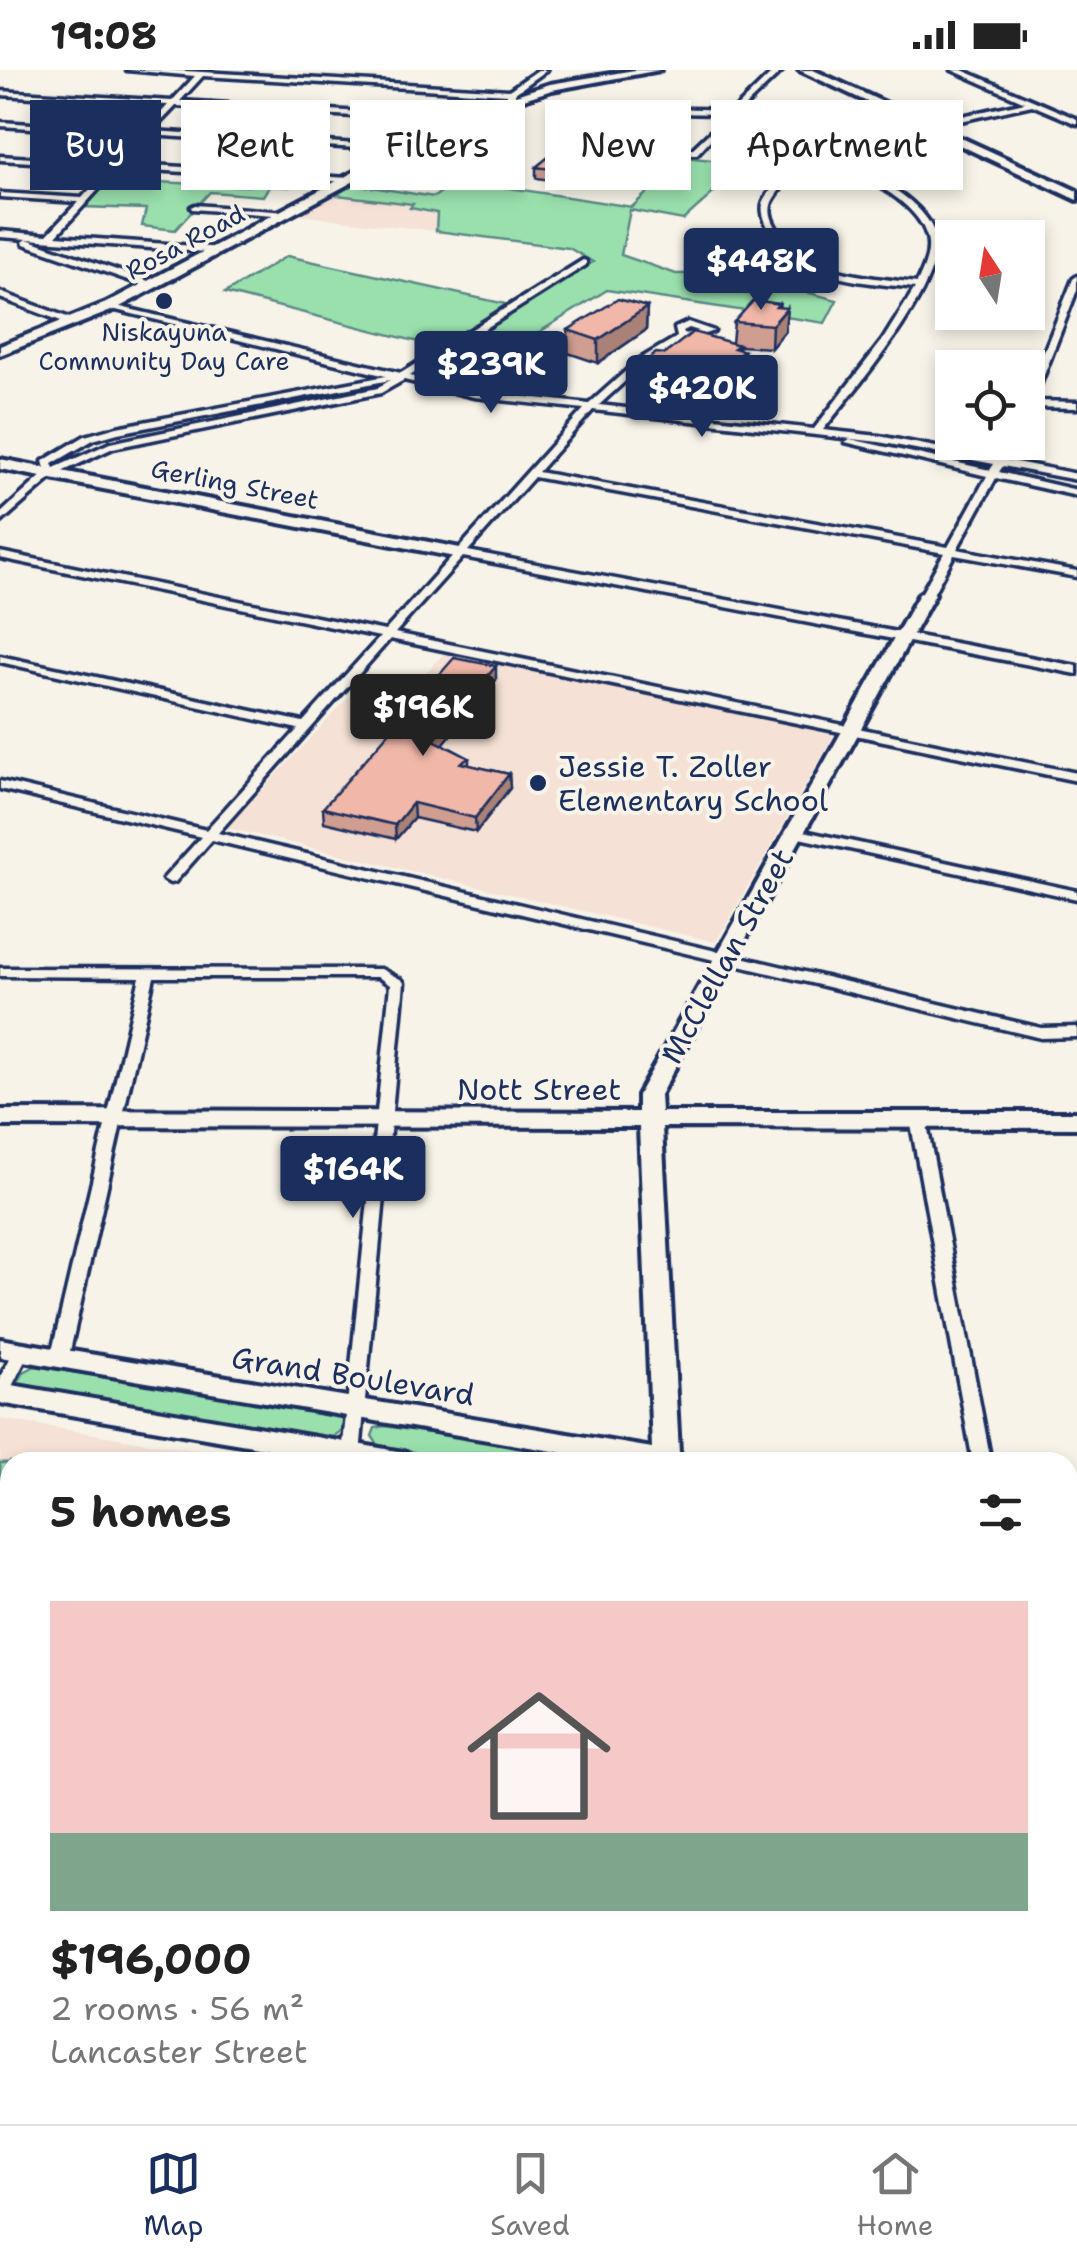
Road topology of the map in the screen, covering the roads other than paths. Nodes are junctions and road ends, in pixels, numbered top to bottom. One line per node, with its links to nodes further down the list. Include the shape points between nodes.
1 (131, 70): 7 (street)
2 (543, 70): 9 (street)
3 (655, 70): 9 (street, Rosa Road)
4 (779, 70): 11 (street)
5 (804, 70): 12 (street)
6 (956, 70): 14 (street)
7 (200, 74): 9 (street); 13 (street)
8 (0, 93): 13 (street)
9 (511, 95): 10 (street, Rosa Road)
10 (502, 100)
11 (747, 100)
12 (870, 100)
13 (173, 103): 15 (street); 16 (street)
14 (1032, 103): 17 (street); 18 (street)
15 (350, 113)
16 (161, 116)
17 (963, 118)
18 (1077, 122)
19 (0, 124): 20 (street)
20 (30, 126)
21 (161, 134): 24 (street)
22 (710, 138): 25 (street)
23 (963, 142): 34 (street)
24 (350, 146)
25 (694, 152)
26 (0, 158): 27 (street)
27 (30, 160)
28 (161, 168): 29 (street)
29 (348, 180): 37 (street, Rosa Road)
30 (92, 190): 35 (street)
31 (777, 190): 44 (street, via 766,214 783,246 820,270)
32 (887, 190): 44 (street, via 925,220 933,237)
33 (0, 195): 35 (street)
34 (1077, 196)
35 (82, 200): 39 (street)
36 (195, 208): 37 (street)
37 (287, 214): 40 (street, Rosa Road)
38 (3, 234): 39 (street); 43 (street)
39 (49, 238): 40 (street)
40 (219, 250): 43 (street, Rosa Road)
41 (583, 263): 51 (street)
42 (1077, 280): 50 (street)
43 (151, 285): 46 (street, Rosa Road)
44 (920, 286): 55 (street)
45 (0, 295): 47 (street)
46 (111, 306): 47 (street, Rosa Road); 51 (street)
47 (72, 322): 49 (street, Rosa Road)
48 (682, 338): 54 (street, via 642,362)
49 (0, 351)
50 (1045, 360)
51 (402, 378): 54 (street); 59 (street, via 380,390 110,446); 59 (street, via 374,378 117,430 67,449 47,463)
52 (1045, 404): 53 (street)
53 (1077, 405)
54 (589, 409): 55 (street); 60 (street)
55 (818, 430): 57 (street); 61 (street)
56 (1003, 460): 57 (street, McClellan Street)
57 (1002, 463): 61 (street, McClellan Street); 62 (street)
58 (0, 464): 59 (street, Gerling Street)
59 (52, 473): 64 (street); 66 (street, Gerling Street)
60 (533, 474): 65 (street); 66 (street)
61 (994, 476): 63 (street); 65 (street, McClellan Street)
62 (1077, 478)
63 (1077, 493)
64 (0, 520)
65 (953, 550): 68 (street); 69 (street, McClellan Street)
66 (460, 552): 70 (street); 71 (street)
67 (0, 555): 70 (street)
68 (1077, 574)
69 (928, 594): 71 (street, McClellan Street)
70 (389, 636): 74 (street); 75 (street)
71 (902, 637): 73 (street); 75 (street, McClellan Street)
72 (0, 659): 74 (street)
73 (1077, 670)
74 (307, 727): 78 (street)
75 (850, 730): 76 (street); 79 (street, McClellan Street)
76 (1077, 777)
77 (0, 785): 78 (street)
78 (208, 834): 80 (street); 82 (street)
79 (795, 834): 81 (street); 82 (street, McClellan Street)
80 (170, 878)
81 (1077, 895)
82 (725, 956): 85 (street, via 1041,1033); 89 (street, McClellan Street, via 650,1094)
83 (0, 972): 84 (street)
84 (148, 974): 87 (street); 88 (street, via 391,976 397,983)
85 (1077, 1032)
86 (0, 1118): 87 (street, Nott Street)
87 (118, 1118): 88 (street, Nott Street); 93 (street)
88 (385, 1118): 89 (street, Nott Street); 95 (street)
89 (649, 1119): 90 (street, Nott Street); 99 (street, McClellan Street)
90 (918, 1120): 91 (street, Nott Street); 100 (street)
91 (1077, 1120)
92 (11, 1351): 93 (street, Grand Boulevard); 94 (street, Grand Boulevard)
93 (59, 1360): 95 (street, Grand Boulevard)
94 (0, 1393): 96 (street, Grand Boulevard)
95 (358, 1410): 97 (street); 98 (street, Grand Boulevard)
96 (339, 1452)
97 (351, 1452)
98 (609, 1452)
99 (668, 1452)
100 (980, 1452)

